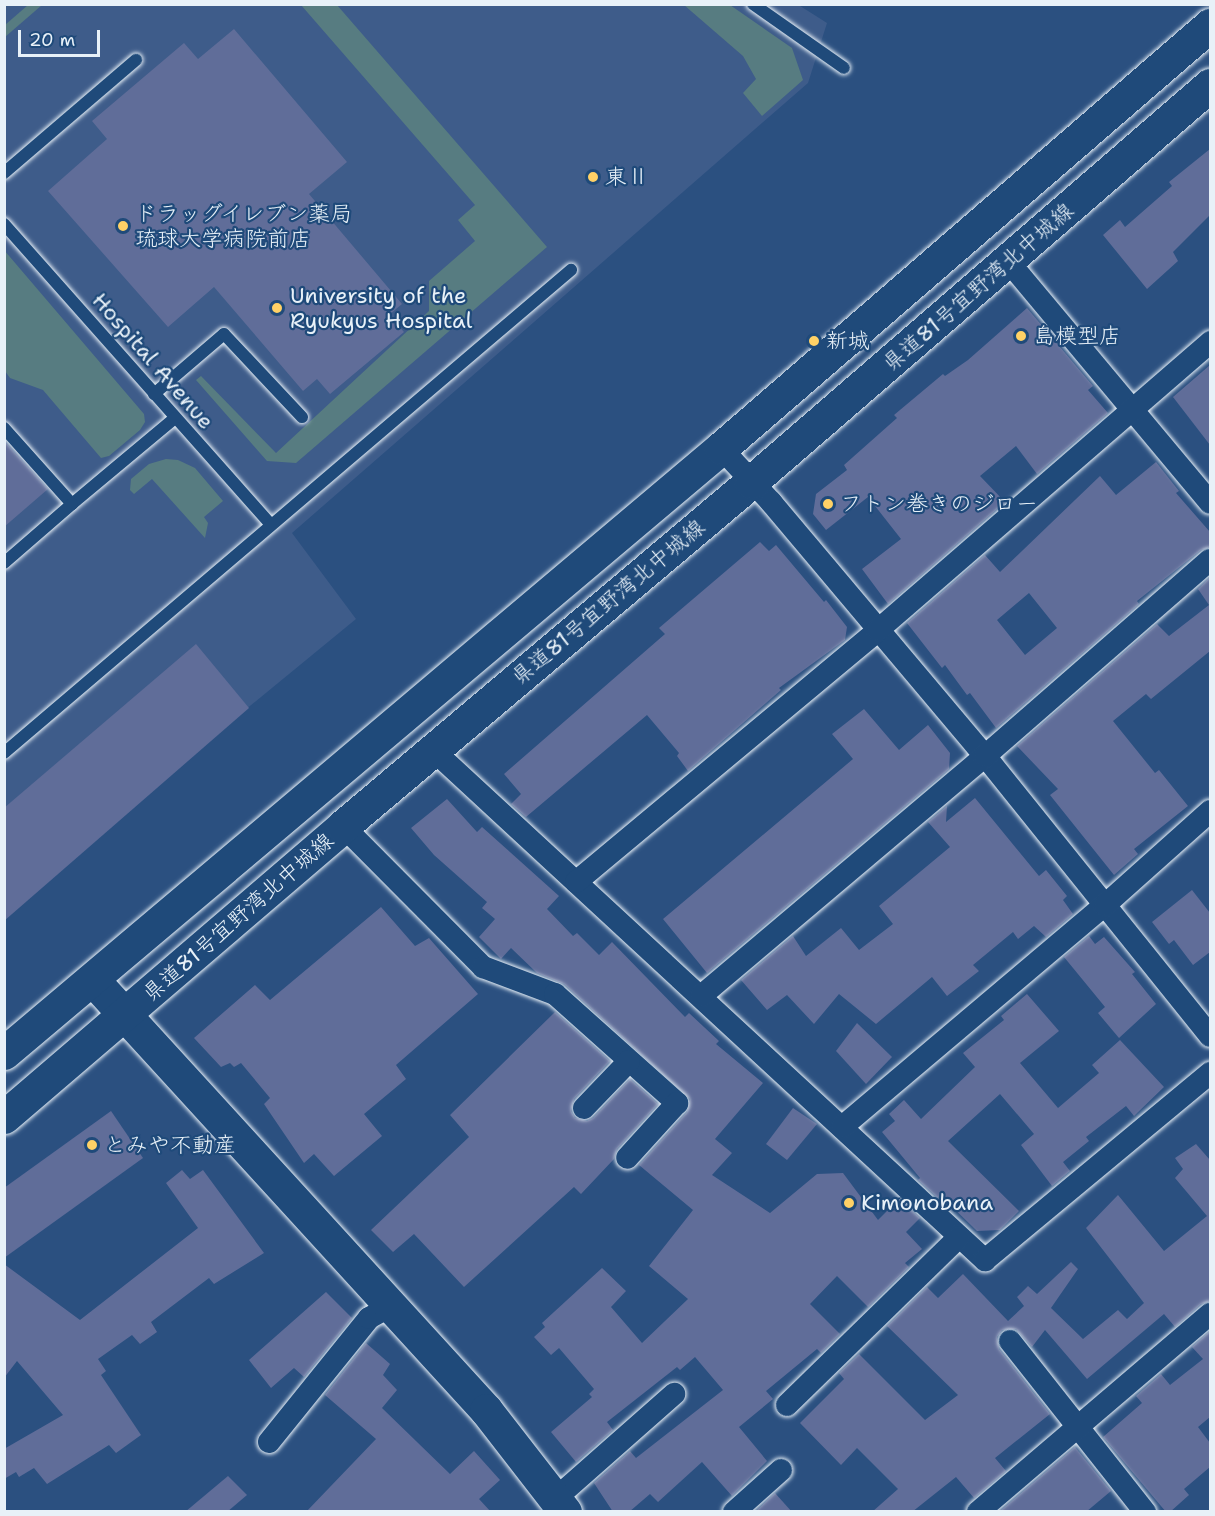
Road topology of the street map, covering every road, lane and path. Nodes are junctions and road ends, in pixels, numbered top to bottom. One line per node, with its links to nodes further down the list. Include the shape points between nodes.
1 (753, 4): 4 (lane)
2 (1210, 25): 16 (main road, 県道81号宜野湾北中城線)
3 (136, 60): 6 (lane)
4 (844, 68)
5 (1210, 85): 8 (main road, 県道81号宜野湾北中城線)
6 (4, 173)
7 (4, 224): 11 (lane, Hospital Avenue)
8 (1008, 261): 12 (street); 17 (main road, 県道81号宜野湾北中城線)
9 (572, 270): 20 (lane)
10 (1210, 342): 12 (street)
11 (154, 393): 13 (lane, via 224,334); 14 (lane, Hospital Avenue)
12 (1132, 409): 18 (street); 23 (street)
13 (302, 417)
14 (176, 418): 19 (lane); 20 (lane, Hospital Avenue)
15 (4, 428): 19 (lane)
16 (721, 448): 17 (street); 31 (main road, 県道81号宜野湾北中城線)
17 (751, 482): 23 (street); 24 (main road, 県道81号宜野湾北中城線)
18 (1210, 503)
19 (72, 504): 22 (lane)
20 (271, 525): 25 (lane)
21 (1210, 560): 26 (street)
22 (4, 563)
23 (878, 630): 26 (street); 29 (street)
24 (433, 750): 28 (main road, 県道81号宜野湾北中城線); 29 (street)
25 (4, 753)
26 (986, 756): 30 (street); 32 (street)
27 (1210, 811): 30 (street)
28 (343, 826): 33 (main road, 県道81号宜野湾北中城線); 36 (street, via 483,967 555,994)
29 (576, 882): 32 (street)
30 (1105, 905): 34 (street); 40 (street)
31 (93, 980): 33 (main road); 35 (main road, 県道81号宜野湾北中城線)
32 (701, 996): 40 (street)
33 (123, 1015): 39 (main road, 県道81号宜野湾北中城線); 43 (main road)
34 (1210, 1036)
35 (4, 1053)
36 (629, 1061): 38 (street); 41 (street, via 677,1103)
37 (1210, 1073): 42 (street, via 985,1260)
38 (584, 1108)
39 (4, 1117)
40 (842, 1127): 42 (street)
41 (627, 1158)
42 (959, 1236): 47 (street)
43 (392, 1305): 49 (street, via 369,1318); 51 (main road, via 486,1410)
44 (1210, 1314): 48 (street)
45 (1010, 1341): 48 (street)
46 (674, 1394): 51 (street)
47 (786, 1405)
48 (1079, 1426): 53 (street); 54 (street)
49 (269, 1442)
50 (781, 1470): 52 (street)
51 (560, 1505)
52 (734, 1512)
53 (978, 1512)
54 (1145, 1512)

